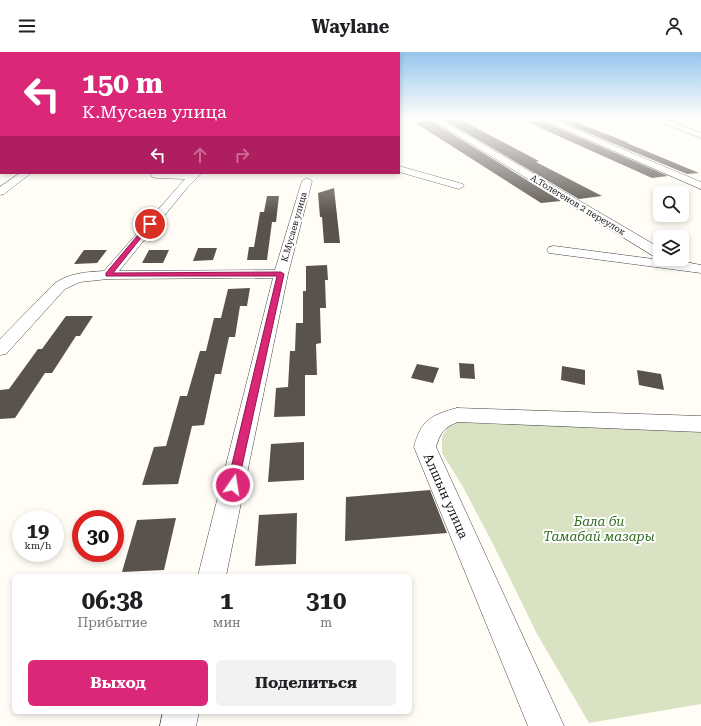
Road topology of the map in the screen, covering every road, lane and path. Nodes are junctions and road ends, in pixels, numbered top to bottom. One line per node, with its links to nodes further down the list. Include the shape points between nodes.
1 (487, 150): 12 (street, А.Толегенов 2 переулок)
2 (618, 150): 9 (street)
3 (400, 169): 8 (street)
4 (25, 174): 10 (street)
5 (156, 175): 6 (street)
6 (196, 175): 17 (street, via 183,186)
7 (307, 181): 16 (street, К.Мусаев улица)
8 (459, 186)
9 (701, 186)
10 (0, 192)
11 (554, 250): 13 (street)
12 (653, 250)
13 (653, 260)
14 (689, 265): 15 (street)
15 (701, 268)
16 (281, 274): 17 (street, К.Мусаев улица); 20 (street, К.Мусаев улица)
17 (108, 275): 18 (street, К.Мусаев улица, via 66,281)
18 (0, 350)
19 (701, 424): 23 (street, Алшын улица, via 457,415 440,420 428,432 425,447)
20 (212, 574)
21 (181, 714): 22 (street)
22 (178, 726)
23 (546, 726)

